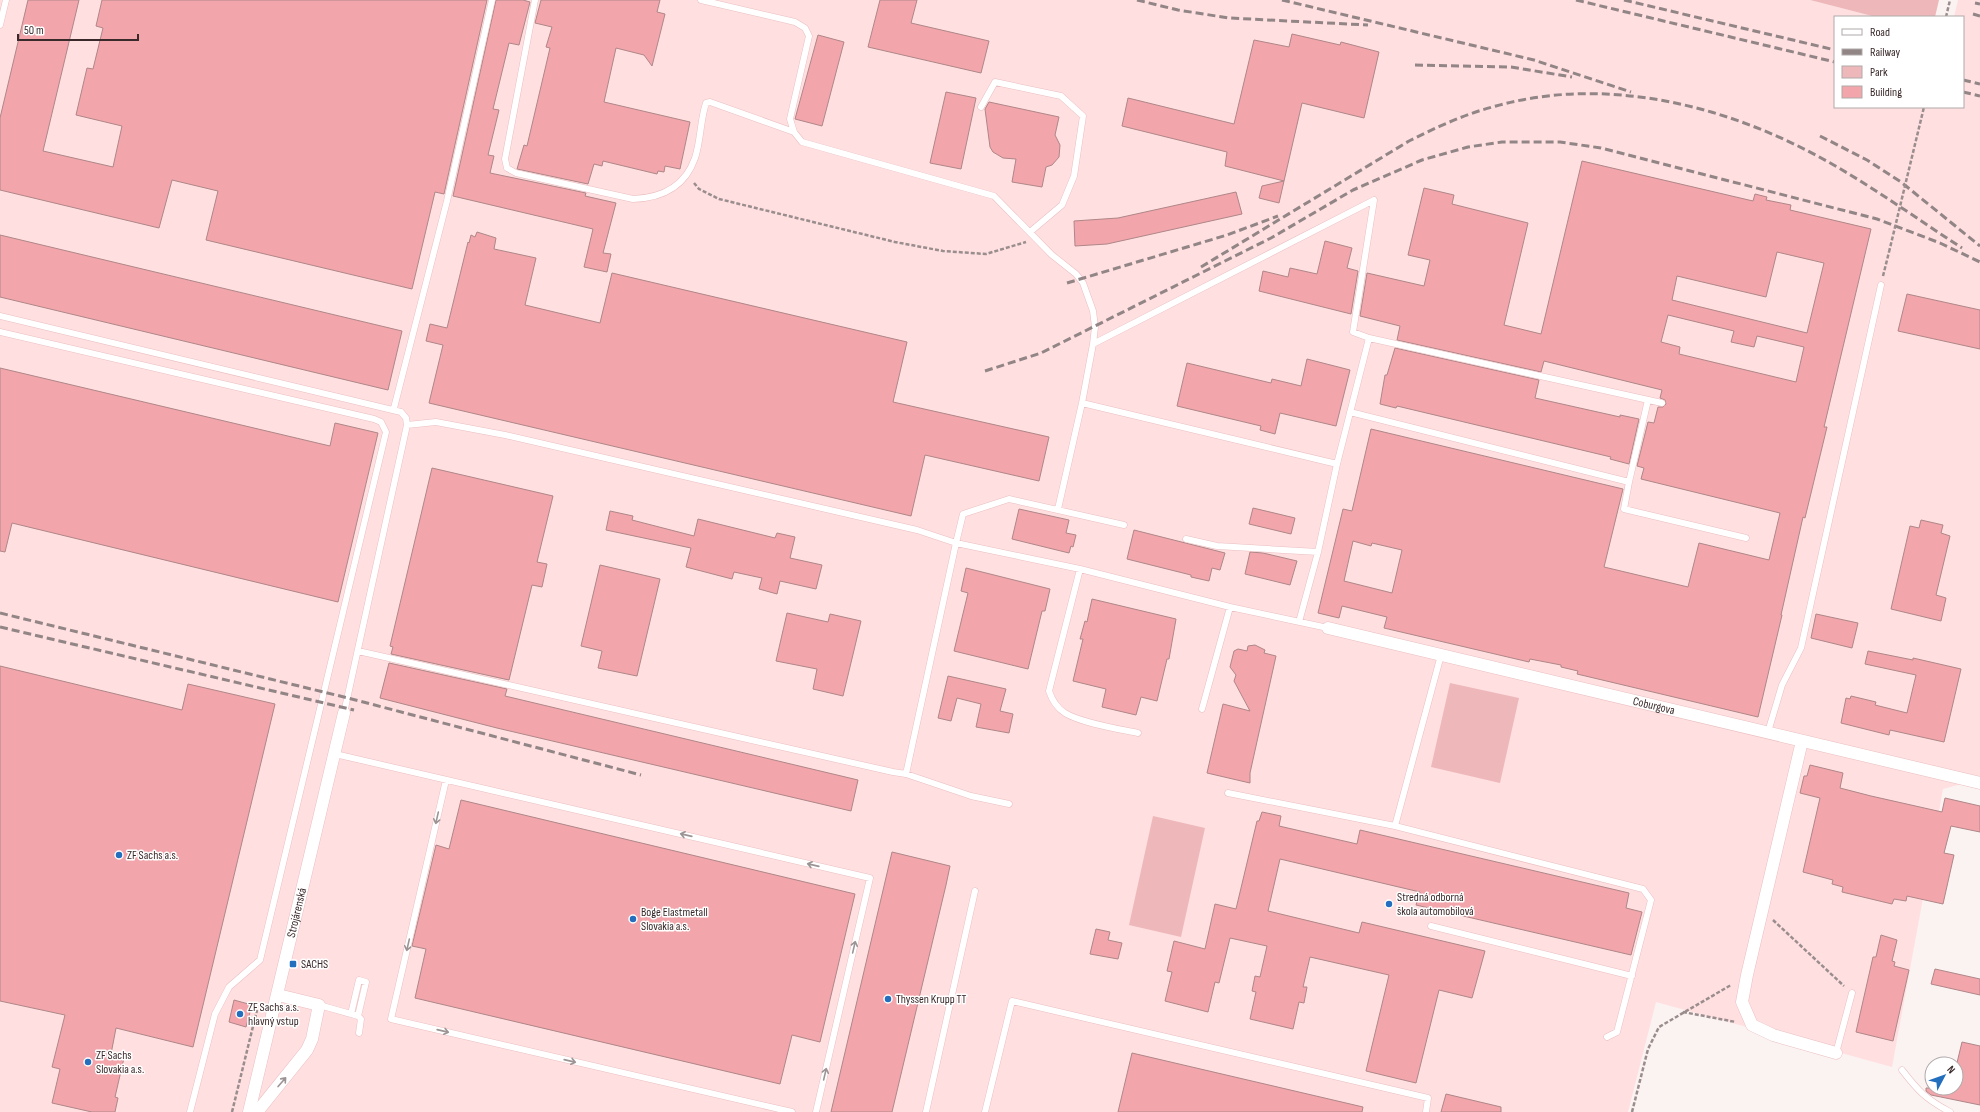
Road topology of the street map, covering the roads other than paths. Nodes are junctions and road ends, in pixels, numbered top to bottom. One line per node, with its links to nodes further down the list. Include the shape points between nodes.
1 (6, 0): 5 (lane)
2 (492, 0): 17 (lane, via 446,201)
3 (536, 0): 7 (lane, via 505,158 507,168 516,173 633,199 650,198 665,194 686,174 695,158 706,103 710,102)
4 (701, 0): 7 (lane, via 795,22 805,28 809,36 790,120)
5 (0, 25)
6 (981, 107): 8 (lane, via 995,82 1061,96 1083,116 1074,176 1062,206)
7 (794, 132): 8 (lane, via 802,142 994,196)
8 (1030, 232): 13 (lane, via 1083,283 1093,311)
9 (1881, 285): 36 (lane, via 1801,648 1782,685)
10 (0, 316): 17 (lane)
11 (0, 332): 58 (lane, via 374,419 381,422 386,432 260,960 229,987 215,1014)
12 (1369, 338): 13 (lane, via 1353,332 1374,200); 14 (lane); 18 (lane)
13 (1093, 344): 15 (lane)
14 (1648, 400): 16 (lane); 21 (lane)
15 (1082, 403): 20 (lane); 22 (lane)
16 (1662, 403)
17 (394, 408): 19 (lane, via 406,418)
18 (1350, 412): 20 (lane); 21 (lane)
19 (408, 425): 26 (lane, via 436,422 505,435 916,530); 32 (lane)
20 (1337, 464): 27 (lane)
21 (1629, 482): 24 (lane, via 1624,509)
22 (1058, 509): 23 (lane); 26 (lane, via 1009,499 963,514)
23 (1124, 525)
24 (1746, 538)
25 (1186, 539): 27 (lane, via 1217,546)
26 (956, 543): 28 (lane); 40 (lane)
27 (1318, 552): 30 (lane)
28 (1080, 569): 29 (lane); 37 (lane, via 1049,691 1053,702 1066,713 1094,723)
29 (1230, 606): 30 (lane); 34 (lane)
30 (1299, 622): 31 (lane)
31 (1328, 628): 33 (street, Coburgova)
32 (358, 651): 35 (lane); 40 (lane)
33 (1441, 655): 36 (street, Coburgova); 45 (lane)
34 (1202, 709)
35 (344, 713): 39 (street, Strojárenská)
36 (1768, 732): 38 (street, Coburgova)
37 (1138, 733)
38 (1802, 740): 42 (street, Coburgova); 56 (street, via 1742,1002 1752,1025 1773,1035)
39 (334, 754): 41 (lane); 50 (street, Strojárenská)
40 (906, 774): 44 (lane, via 971,796)
41 (446, 780): 61 (lane, one-way to 61, via 391,1019); 62 (lane, one-way to 41, via 870,878)
42 (1980, 783)
43 (1228, 793): 45 (lane)
44 (1009, 804)
45 (1395, 826): 48 (lane, via 1643,889 1651,900)
46 (975, 891): 63 (lane)
47 (1431, 926): 48 (lane)
48 (1632, 976): 55 (lane, via 1617,1032)
49 (1852, 993): 56 (lane)
50 (278, 995): 51 (street); 59 (street, Strojárenská)
51 (319, 1005): 52 (lane); 60 (street, one-way to 51, via 307,1050)
52 (351, 1014): 53 (lane); 53 (lane, via 359,980 366,982)
53 (358, 1016): 54 (lane, via 361,1019)
54 (359, 1033)
55 (1607, 1037)
56 (1836, 1053)
57 (1902, 1070): 66 (lane, via 1918,1091)
58 (190, 1112)
59 (249, 1112)
60 (257, 1112)
61 (792, 1112)
62 (816, 1112)
63 (926, 1112)
64 (985, 1112): 65 (lane, via 1012,1001 1428,1098)
65 (1426, 1112)
66 (1950, 1112)

